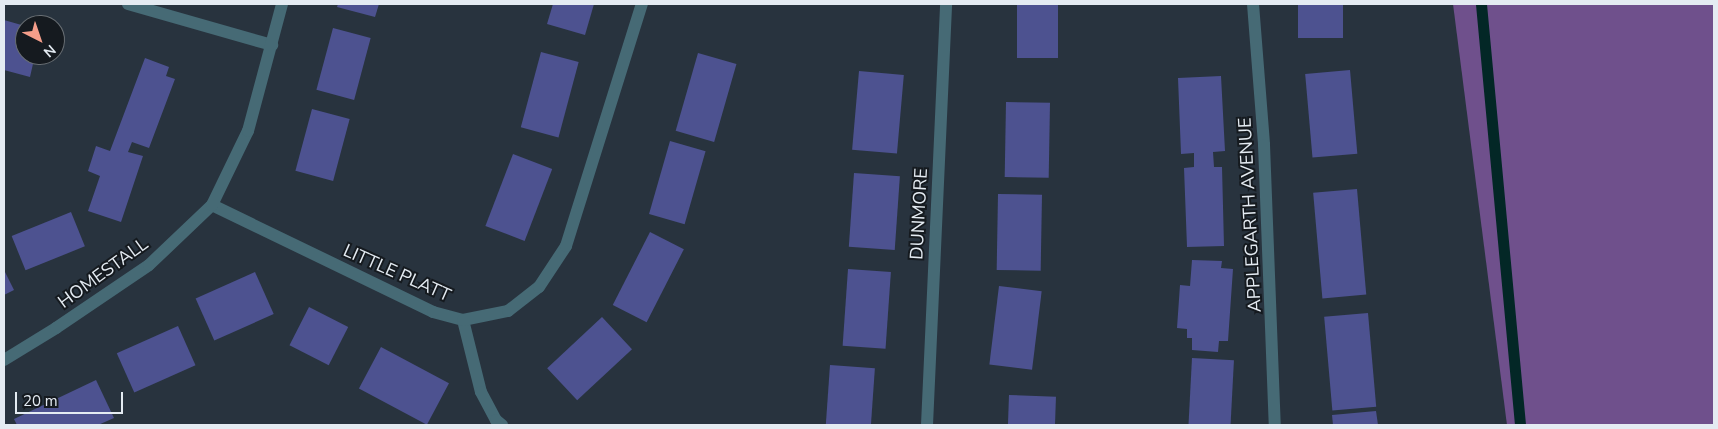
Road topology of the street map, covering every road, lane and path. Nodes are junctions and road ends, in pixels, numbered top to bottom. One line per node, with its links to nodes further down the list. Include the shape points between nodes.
1 (128, 4): 6 (street)
2 (282, 4): 6 (street, HOMESTALL)
3 (642, 4): 8 (street, LITTLE PLATT, via 566,246 539,287 508,311)
4 (946, 4): 11 (street, DUNMORE)
5 (1253, 4): 12 (street, APPLEGARTH AVENUE, via 1264,144)
6 (272, 45): 7 (street, HOMESTALL, via 248,131)
7 (212, 205): 8 (street, LITTLE PLATT, via 433,312); 9 (street, HOMESTALL, via 149,265)
8 (463, 320): 10 (street, via 481,392)
9 (4, 360)
10 (502, 425)
11 (927, 425)
12 (1276, 425)

